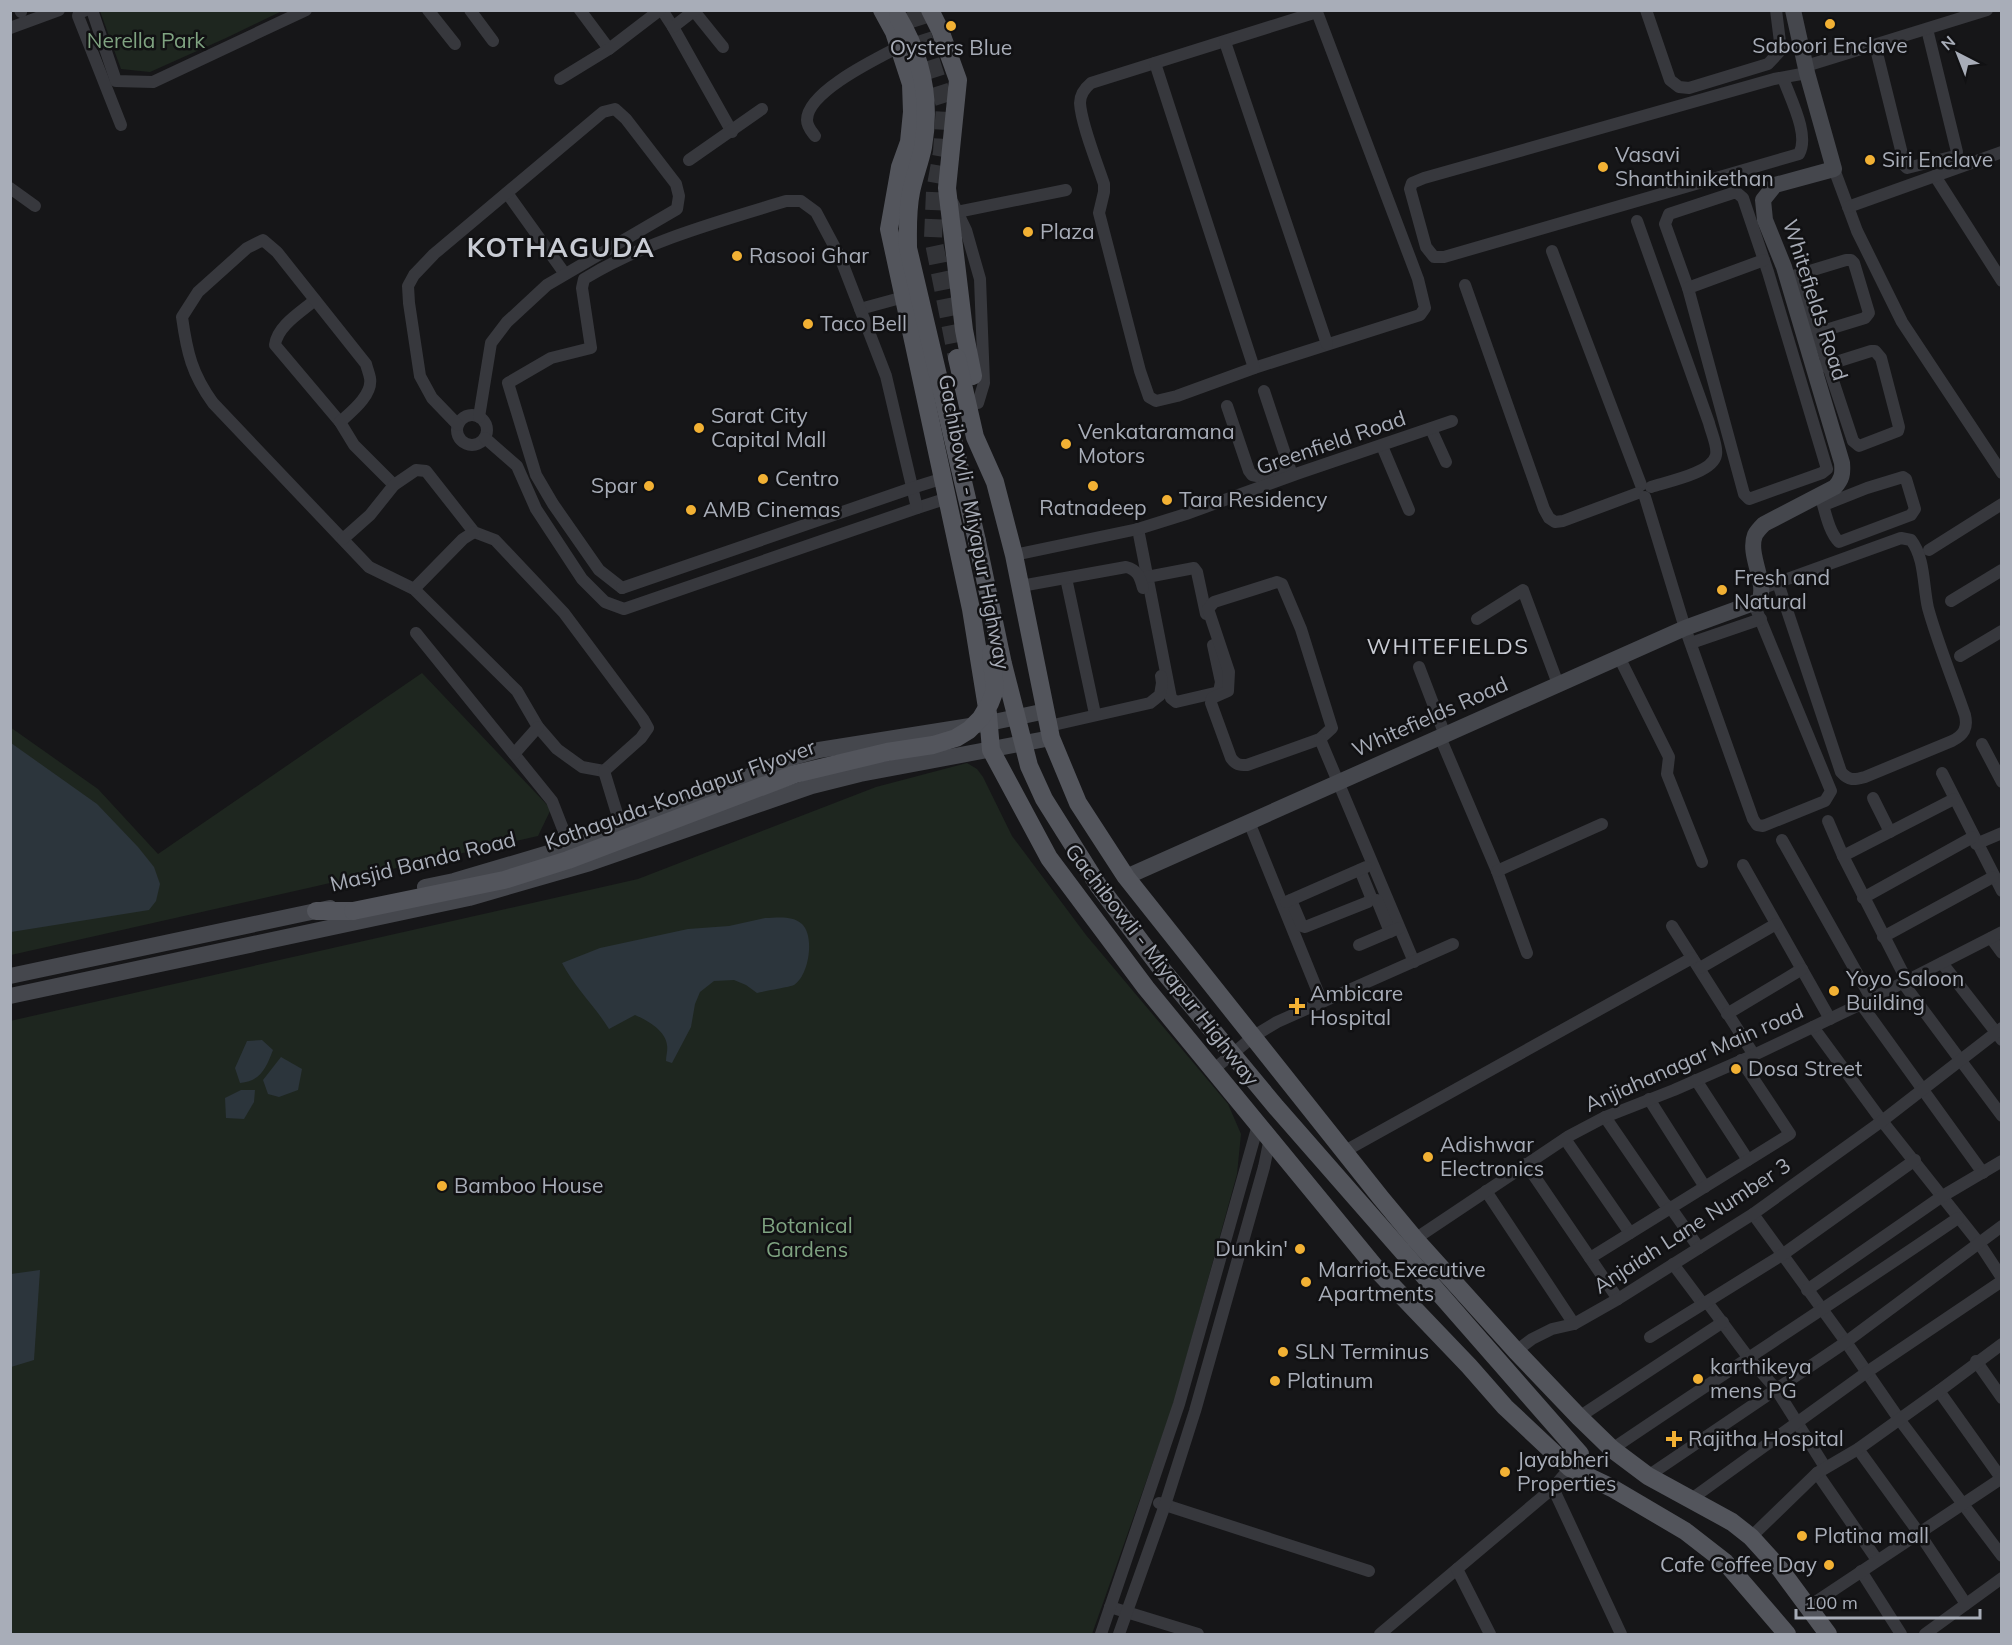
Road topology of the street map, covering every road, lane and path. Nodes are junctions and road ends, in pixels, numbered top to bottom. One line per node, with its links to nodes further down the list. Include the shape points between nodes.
1 (59, 10): 19 (street)
2 (86, 10): 33 (street, via 78,16)
3 (92, 10): 4 (street, via 116,81 153,82)
4 (306, 10)
5 (428, 10): 23 (street)
6 (470, 10): 21 (street)
7 (580, 10): 27 (street)
8 (661, 10): 18 (street); 27 (street)
9 (882, 10): 26 (main road, Gachibowli - Miyapur Highway)
10 (894, 10): 88 (main road, Kothaguda-Kondapur Flyover, via 919,58 925,87 923,147 911,193 908,248)
11 (930, 10): 41 (main road, via 958,80)
12 (1646, 10): 13 (street, via 1670,80 1678,87 1689,88 1768,64 1781,50)
13 (1776, 10)
14 (1793, 10): 29 (main road)
15 (695, 11): 18 (street); 25 (street)
16 (1317, 11): 22 (street); 58 (street, via 1418,279 1425,308 1420,315)
17 (1981, 12): 20 (street)
18 (673, 27): 34 (street)
19 (10, 28)
20 (1927, 29): 24 (street); 24 (street, via 1958,152 1955,156 1906,168)
21 (493, 41)
22 (1225, 42): 28 (street); 58 (street)
23 (455, 44)
24 (1875, 45): 29 (street)
25 (723, 47)
26 (899, 47): 35 (street, via 837,83 814,103 807,120); 54 (main road, Gachibowli - Miyapur Highway, via 911,84 912,112 889,229)
27 (609, 49): 31 (street)
28 (1155, 63): 60 (street); 60 (street, via 1091,82 1080,102 1104,184 1099,213 1140,371 1149,397 1156,401)
29 (1806, 69): 30 (street); 38 (main road)
30 (1783, 78): 30 (street, via 1412,183 1410,189 1426,248 1434,257 1444,257 1799,154 1802,130)
31 (560, 79)
32 (762, 109): 34 (street)
33 (121, 125)
34 (732, 132): 37 (street)
35 (815, 136)
36 (2001, 152): 39 (street)
37 (689, 160)
38 (1834, 169): 45 (street); 49 (main road, Whitefields Road, via 1775,186 1763,200)
39 (1935, 176): 45 (street); 51 (street)
40 (10, 188): 44 (street)
41 (947, 188): 46 (street); 63 (main road, via 964,330)
42 (1066, 190): 46 (street)
43 (507, 193): 50 (street); 50 (street, via 603,112 615,109 676,184 677,209); 68 (street, via 434,254 408,286 420,376 432,398)
44 (35, 206)
45 (1848, 207): 75 (street, via 1902,322)
46 (957, 212): 63 (street, via 980,279 984,383)
47 (1636, 221): 79 (street, via 1717,453 1706,469)
48 (1552, 251): 79 (street)
49 (1777, 264): 53 (street); 53 (street, via 1743,198 1736,192 1669,214 1665,224); 53 (street, via 1827,468 1749,498 1744,495); 57 (street); 57 (street, via 1848,259 1854,263 1869,313 1865,318); 61 (main road, Whitefields Road)
50 (565, 274): 65 (street, via 547,285 507,322 491,343)
51 (2001, 281)
52 (1465, 285): 79 (street, via 1549,518 1563,521)
53 (1688, 288)
54 (904, 297): 56 (street); 76 (main road, Gachibowli - Miyapur Highway)
55 (315, 300): 67 (street, via 366,364 371,380 354,410); 67 (street, via 281,330 275,345); 87 (street, via 263,240 247,248 198,291 182,318 187,352 213,403)
56 (860, 309): 78 (street, via 886,376); 96 (street, via 840,257 816,212 801,201 786,201 684,232 584,279 591,348 551,358 508,383 536,475 599,570)
57 (1816, 333): 61 (street)
58 (1326, 344): 60 (street)
59 (957, 358): 70 (main road, Gachibowli - Miyapur Highway)
60 (1254, 368)
61 (1820, 368): 61 (street, via 1856,444 1898,431 1881,358 1875,351); 81 (main road, Whitefields Road, via 1843,473)
62 (1264, 391): 74 (street)
63 (978, 403): 70 (main road, via 983,425)
64 (1227, 406): 74 (street, via 1250,473 1257,476)
65 (479, 417): 68 (street, via 469,416); 71 (street, via 486,424)
66 (1452, 421): 69 (street, Greenfield Road)
67 (340, 422): 77 (street, via 354,445)
68 (458, 425): 71 (street, via 458,435 464,443 478,444)
69 (1431, 429): 72 (street, Greenfield Road); 73 (street)
70 (975, 437): 90 (main road, Gachibowli - Miyapur Highway, via 995,482)
71 (485, 438): 100 (street, via 517,466 536,508 582,579 605,602)
72 (1382, 446): 74 (street, Greenfield Road); 84 (street)
73 (1446, 462)
74 (1286, 471): 85 (street, Greenfield Road, via 1198,510)
75 (2001, 473)
76 (944, 478): 78 (street); 80 (main road, Gachibowli - Miyapur Highway)
77 (394, 485): 86 (street, via 416,470 426,471); 87 (street)
78 (912, 488): 83 (street); 96 (street)
79 (1644, 491): 104 (street)
80 (948, 498): 83 (street); 110 (main road, Gachibowli - Miyapur Highway)
81 (1822, 500): 81 (street, via 1904,477 1915,508 1911,515 1841,542 1835,537); 99 (main road, Whitefields Road, via 1764,524 1756,534)
82 (2001, 504): 89 (street)
83 (917, 508): 100 (street)
84 (1409, 510)
85 (1138, 529): 90 (street, Greenfield Road); 92 (street)
86 (474, 532): 97 (street); 118 (street, via 495,540 564,613 648,728)
87 (343, 540): 97 (street, via 369,567)
88 (977, 541): 145 (main road, Kothaguda-Kondapur Flyover, bridge, via 995,690 981,718 956,738 795,774 568,860 504,880 353,911); 224 (main road, Kothaguda-Kondapur Flyover, bridge, via 1029,766 1044,799 1098,885 1160,967)
89 (1929, 550)
90 (1014, 555): 94 (main road, Gachibowli - Miyapur Highway)
91 (2001, 570): 98 (street)
92 (1147, 577): 92 (street, via 1171,698 1179,702 1219,692 1221,682 1196,569)
93 (1066, 578): 94 (street); 109 (street); 109 (street, via 1126,567 1139,574 1142,582 1162,690 1150,703)
94 (1021, 586): 111 (main road, Gachibowli - Miyapur Highway)
95 (1780, 587): 95 (street, via 1901,538 1911,540 1923,572 1929,609 1965,715 1963,733 1865,777 1847,778 1841,772); 99 (street)
96 (622, 588): 100 (street)
97 (414, 589): 112 (street, via 517,691)
98 (1951, 601)
99 (1759, 602): 104 (main road, Whitefields Road); 104 (street, Whitefields Road, via 1831,791 1825,801 1757,825)
100 (624, 609)
101 (1477, 619): 108 (street, via 1522,590)
102 (2001, 631): 105 (street)
103 (417, 633): 117 (street)
104 (1688, 635): 106 (main road, Whitefields Road)
105 (1960, 656)
106 (1619, 657): 108 (main road, Whitefields Road); 134 (street, via 1669,757 1667,774)
107 (1419, 667): 113 (street)
108 (1558, 684): 113 (main road, Whitefields Road)
109 (1095, 714): 111 (street)
110 (989, 723): 111 (main road, Masjid Banda Road); 116 (main road, Gachibowli - Miyapur Highway); 127 (main road, Masjid Banda Road, via 790,758)
111 (1049, 725): 116 (main road, Masjid Banda Road); 140 (main road, Gachibowli - Miyapur Highway, via 1078,803)
112 (538, 727): 117 (street); 118 (street, via 557,749 582,767)
113 (1442, 736): 121 (main road, Whitefields Road); 138 (street)
114 (1320, 739): 114 (street, via 1330,731 1331,724 1301,629 1282,584 1277,582 1209,605 1230,677 1228,691 1212,698 1211,703 1235,764 1247,765); 121 (street)
115 (1983, 744): 120 (street)
116 (991, 750): 162 (main road, Masjid Banda Road, via 812,786 590,863 468,898); 173 (main road, Gachibowli - Miyapur Highway, via 1049,858)
117 (514, 754): 132 (street, via 552,801)
118 (604, 771): 127 (street)
119 (1942, 773): 123 (street)
120 (2001, 782)
121 (1337, 783): 125 (main road, Whitefields Road); 135 (street)
122 (1874, 798): 128 (street)
123 (1954, 799): 128 (street); 131 (street)
124 (1828, 821): 133 (street)
125 (1249, 822): 140 (main road, Whitefields Road); 144 (street)
126 (1602, 824): 138 (street)
127 (622, 830): 132 (main road, Masjid Banda Road)
128 (1890, 832): 133 (street)
129 (2001, 833): 131 (street)
130 (1782, 840): 163 (street)
131 (1975, 840): 139 (street); 143 (street)
132 (570, 847): 145 (main road, Masjid Banda Road, via 454,881)
133 (1843, 856): 143 (street)
134 (1702, 862)
135 (1372, 864): 137 (street); 142 (street)
136 (1743, 865): 146 (street)
137 (1360, 870): 144 (street); 144 (street, via 1371,897 1368,902 1305,927)
138 (1497, 871): 154 (street)
139 (1993, 876): 141 (street); 151 (street)
140 (1126, 877): 169 (main road, Gachibowli - Miyapur Highway)
141 (2001, 891)
142 (1381, 898): 148 (street); 150 (street)
143 (1863, 898): 151 (street)
144 (1286, 902): 150 (street)
145 (316, 911): 160 (main road, Masjid Banda Road)
146 (1776, 924): 157 (street); 159 (street)
147 (1672, 926): 157 (street)
148 (1394, 928): 153 (street); 156 (street)
149 (1996, 935): 155 (street); 158 (street, Anjiahanagar Main road)
150 (1295, 936): 164 (street)
151 (1883, 937): 161 (street)
152 (1453, 944): 156 (street)
153 (1359, 945)
154 (1527, 953)
155 (2001, 953)
156 (1414, 962): 164 (street)
157 (1696, 963): 165 (street); 182 (street)
158 (1942, 963): 161 (street, Anjiahanagar Main road); 168 (street)
159 (1802, 969): 165 (street); 166 (street)
160 (10, 976)
161 (1905, 982): 163 (street, Anjiahanagar Main road); 172 (street)
162 (10, 996)
163 (1866, 1001): 166 (street, Anjiahanagar Main road); 175 (street)
164 (1322, 1002): 169 (street)
165 (1727, 1014): 170 (street)
166 (1830, 1018): 167 (street, Anjiahanagar Main road)
167 (1813, 1027): 170 (street, Anjiahanagar Main road); 179 (street)
168 (1999, 1034): 172 (street, Anjaiah Lane Number 3)
169 (1254, 1036): 173 (street); 182 (main road, Gachibowli - Miyapur Highway)
170 (1754, 1055): 171 (street, Anjiahanagar Main road)
171 (1742, 1060): 174 (street, Anjiahanagar Main road); 183 (street, via 1790,1134)
172 (1961, 1060): 175 (street, Anjaiah Lane Number 3); 177 (street)
173 (1213, 1070): 180 (main road, Gachibowli - Miyapur Highway)
174 (1696, 1080): 176 (street, Anjiahanagar Main road); 183 (street)
175 (1923, 1089): 179 (street, Anjaiah Lane Number 3); 187 (street)
176 (1649, 1099): 178 (street, Anjiahanagar Main road); 188 (street)
177 (2001, 1116)
178 (1605, 1117): 181 (street, Anjiahanagar Main road); 191 (street)
179 (1882, 1121): 184 (street); 192 (street, Anjaiah Lane Number 3)
180 (1264, 1131): 224 (main road, Gachibowli - Miyapur Highway, via 1380,1273 1505,1407); 229 (street); 232 (street, via 1264,1167)
181 (1565, 1139): 186 (street, Anjiahanagar Main road); 195 (street)
182 (1344, 1151): 196 (main road, Gachibowli - Miyapur Highway)
183 (1748, 1160): 188 (street)
184 (1915, 1160): 190 (street); 199 (street)
185 (2001, 1161): 187 (street)
186 (1526, 1164): 189 (street, Anjiahanagar Main road); 200 (street)
187 (1983, 1173): 190 (street)
188 (1705, 1186): 191 (street)
189 (1486, 1191): 196 (street, Anjiahanagar Main road); 208 (street)
190 (1941, 1197): 193 (street); 203 (street)
191 (1670, 1208): 195 (street); 198 (street)
192 (1753, 1214): 198 (street, Anjaiah Lane Number 3); 199 (street)
193 (1959, 1218): 197 (street); 206 (street)
194 (2001, 1227): 197 (street)
195 (1630, 1233): 200 (street)
196 (1415, 1239): 212 (main road, Gachibowli - Miyapur Highway)
197 (1979, 1243): 202 (street); 210 (street)
198 (1699, 1248): 201 (street, Anjaiah Lane Number 3)
199 (1782, 1255): 203 (street); 205 (street)
200 (1590, 1258): 204 (street)
201 (1674, 1264): 204 (street, Anjaiah Lane Number 3); 205 (street)
202 (2001, 1279): 215 (street)
203 (1807, 1290): 206 (street)
204 (1618, 1299): 208 (street, Anjaiah Lane Number 3)
205 (1705, 1303): 207 (street); 209 (street)
206 (1823, 1310): 210 (street); 213 (street)
207 (1723, 1322): 213 (street); 219 (street)
208 (1574, 1324): 212 (street, Anjaiah Lane Number 3, via 1552,1329)
209 (1650, 1337)
210 (1846, 1342): 215 (street); 216 (street)
211 (2001, 1344): 214 (street)
212 (1516, 1352): 219 (main road, Gachibowli - Miyapur Highway)
213 (1748, 1357): 216 (street); 222 (street)
214 (1976, 1362): 217 (street); 218 (street)
215 (1867, 1372): 220 (street); 221 (street)
216 (1776, 1389): 221 (street); 226 (street)
217 (1939, 1391): 220 (street); 227 (street)
218 (2001, 1398)
219 (1579, 1417): 222 (main road, Gachibowli - Miyapur Highway)
220 (1899, 1419): 223 (street); 231 (street)
221 (1797, 1423): 225 (street); 230 (street)
222 (1611, 1449): 226 (main road, Gachibowli - Miyapur Highway)
223 (1858, 1449): 225 (street); 233 (street)
224 (1575, 1461): 228 (street); 254 (main road, Kothaguda-Kondapur Flyover, via 1685,1531 1725,1562)
225 (1821, 1470): 234 (street); 236 (street)
226 (1648, 1476): 230 (main road, Gachibowli - Miyapur Highway)
227 (2001, 1478): 231 (street)
228 (1553, 1488): 237 (street); 253 (street)
229 (1147, 1500): 232 (street); 242 (street)
230 (1690, 1500): 234 (main road, Gachibowli - Miyapur Highway)
231 (1964, 1504): 233 (street); 235 (street)
232 (1165, 1505): 239 (street); 244 (street)
233 (1919, 1533): 236 (street); 241 (street)
234 (1751, 1537): 243 (main road, Gachibowli - Miyapur Highway)
235 (2001, 1556)
236 (1876, 1560): 238 (street)
237 (1457, 1569): 245 (street); 252 (street)
238 (1861, 1570): 243 (street); 255 (street)
239 (1369, 1571)
240 (2001, 1578): 241 (street)
241 (1966, 1604): 256 (street)
242 (1110, 1607): 244 (street); 247 (street)
243 (1808, 1607): 246 (main road, Gachibowli - Miyapur Highway)
244 (1127, 1613): 248 (street); 249 (street)
245 (1395, 1622): 250 (street); 251 (street)
246 (1820, 1632)
247 (1101, 1635)
248 (1119, 1635)
249 (1198, 1635)
250 (1380, 1635)
251 (1402, 1635)
252 (1490, 1635)
253 (1621, 1635)
254 (1787, 1635)
255 (1901, 1635)
256 (1925, 1635)

